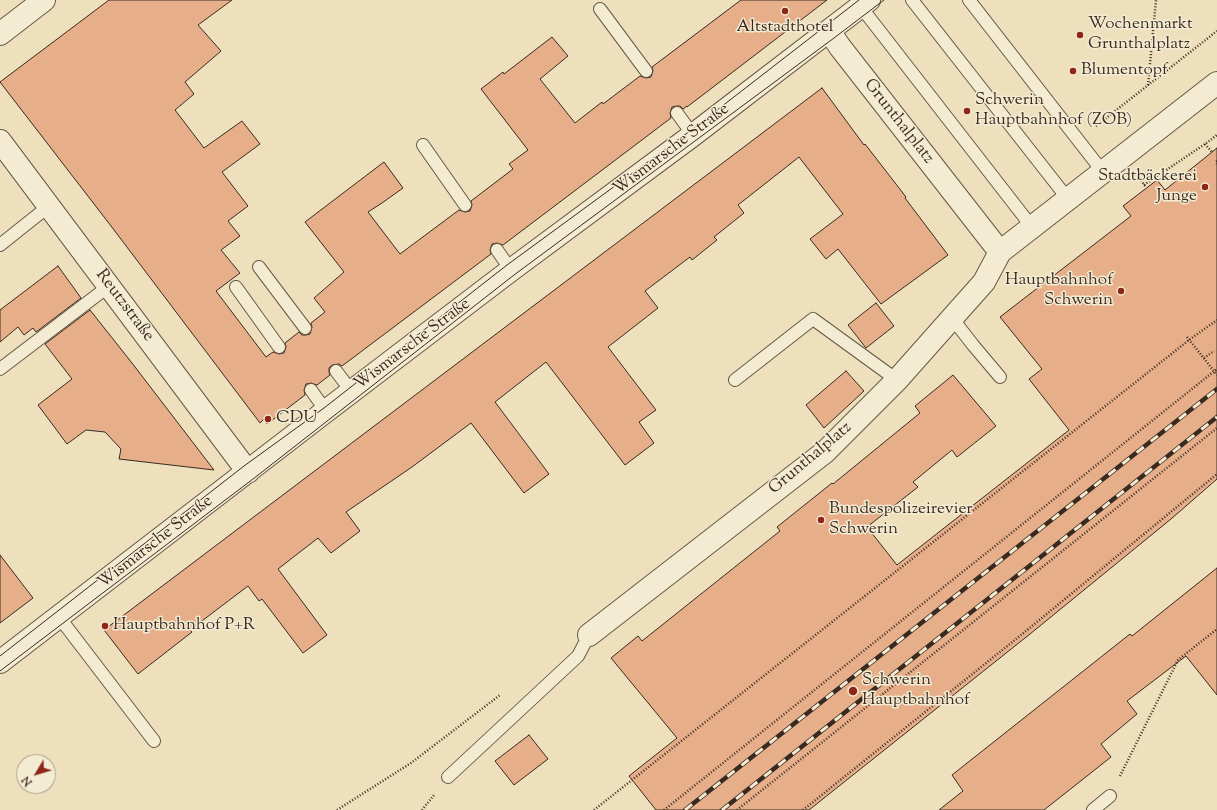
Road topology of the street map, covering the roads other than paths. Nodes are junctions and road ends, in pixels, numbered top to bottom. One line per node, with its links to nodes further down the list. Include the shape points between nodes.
1 (44, 0): 7 (street)
2 (912, 0): 15 (lane)
3 (969, 0): 14 (lane)
4 (865, 3): 6 (street); 18 (lane)
5 (600, 9): 8 (lane)
6 (829, 31): 11 (street, Wismarsche Straße); 21 (street, Grunthalplatz)
7 (0, 34)
8 (646, 72)
9 (1217, 83): 14 (street, Grunthalplatz)
10 (677, 113): 11 (lane)
11 (693, 135): 23 (street, Wismarsche Straße)
12 (0, 141): 17 (street, Reutzstraße)
13 (423, 145): 16 (lane)
14 (1103, 172): 15 (street, Grunthalplatz)
15 (1068, 199): 18 (street, Grunthalplatz)
16 (465, 205)
17 (49, 206): 19 (lane); 24 (street, Reutzstraße)
18 (1032, 227): 21 (street, Grunthalplatz)
19 (0, 245)
20 (497, 250): 23 (lane)
21 (1000, 252): 26 (street, Grunthalplatz, via 984,282)
22 (259, 267): 27 (lane)
23 (511, 270): 35 (street, Wismarsche Straße)
24 (109, 286): 29 (lane); 37 (street, Reutzstraße)
25 (236, 287): 28 (lane)
26 (952, 318): 31 (lane); 33 (street, Grunthalplatz)
27 (305, 328)
28 (279, 347)
29 (0, 369)
30 (336, 371): 35 (lane)
31 (1000, 377)
32 (735, 380): 33 (lane, via 813,320)
33 (897, 380): 39 (street, Grunthalplatz, via 825,452)
34 (311, 390): 36 (lane)
35 (352, 392): 36 (street, Wismarsche Straße)
36 (326, 411): 37 (street, Wismarsche Straße)
37 (248, 472): 38 (street, Wismarsche Straße)
38 (59, 617): 40 (street, Wismarsche Straße); 41 (lane)
39 (589, 635): 42 (lane, via 578,656)
40 (0, 662)
41 (154, 741)
42 (448, 777)
43 (1110, 796): 44 (lane)
44 (1093, 810)

